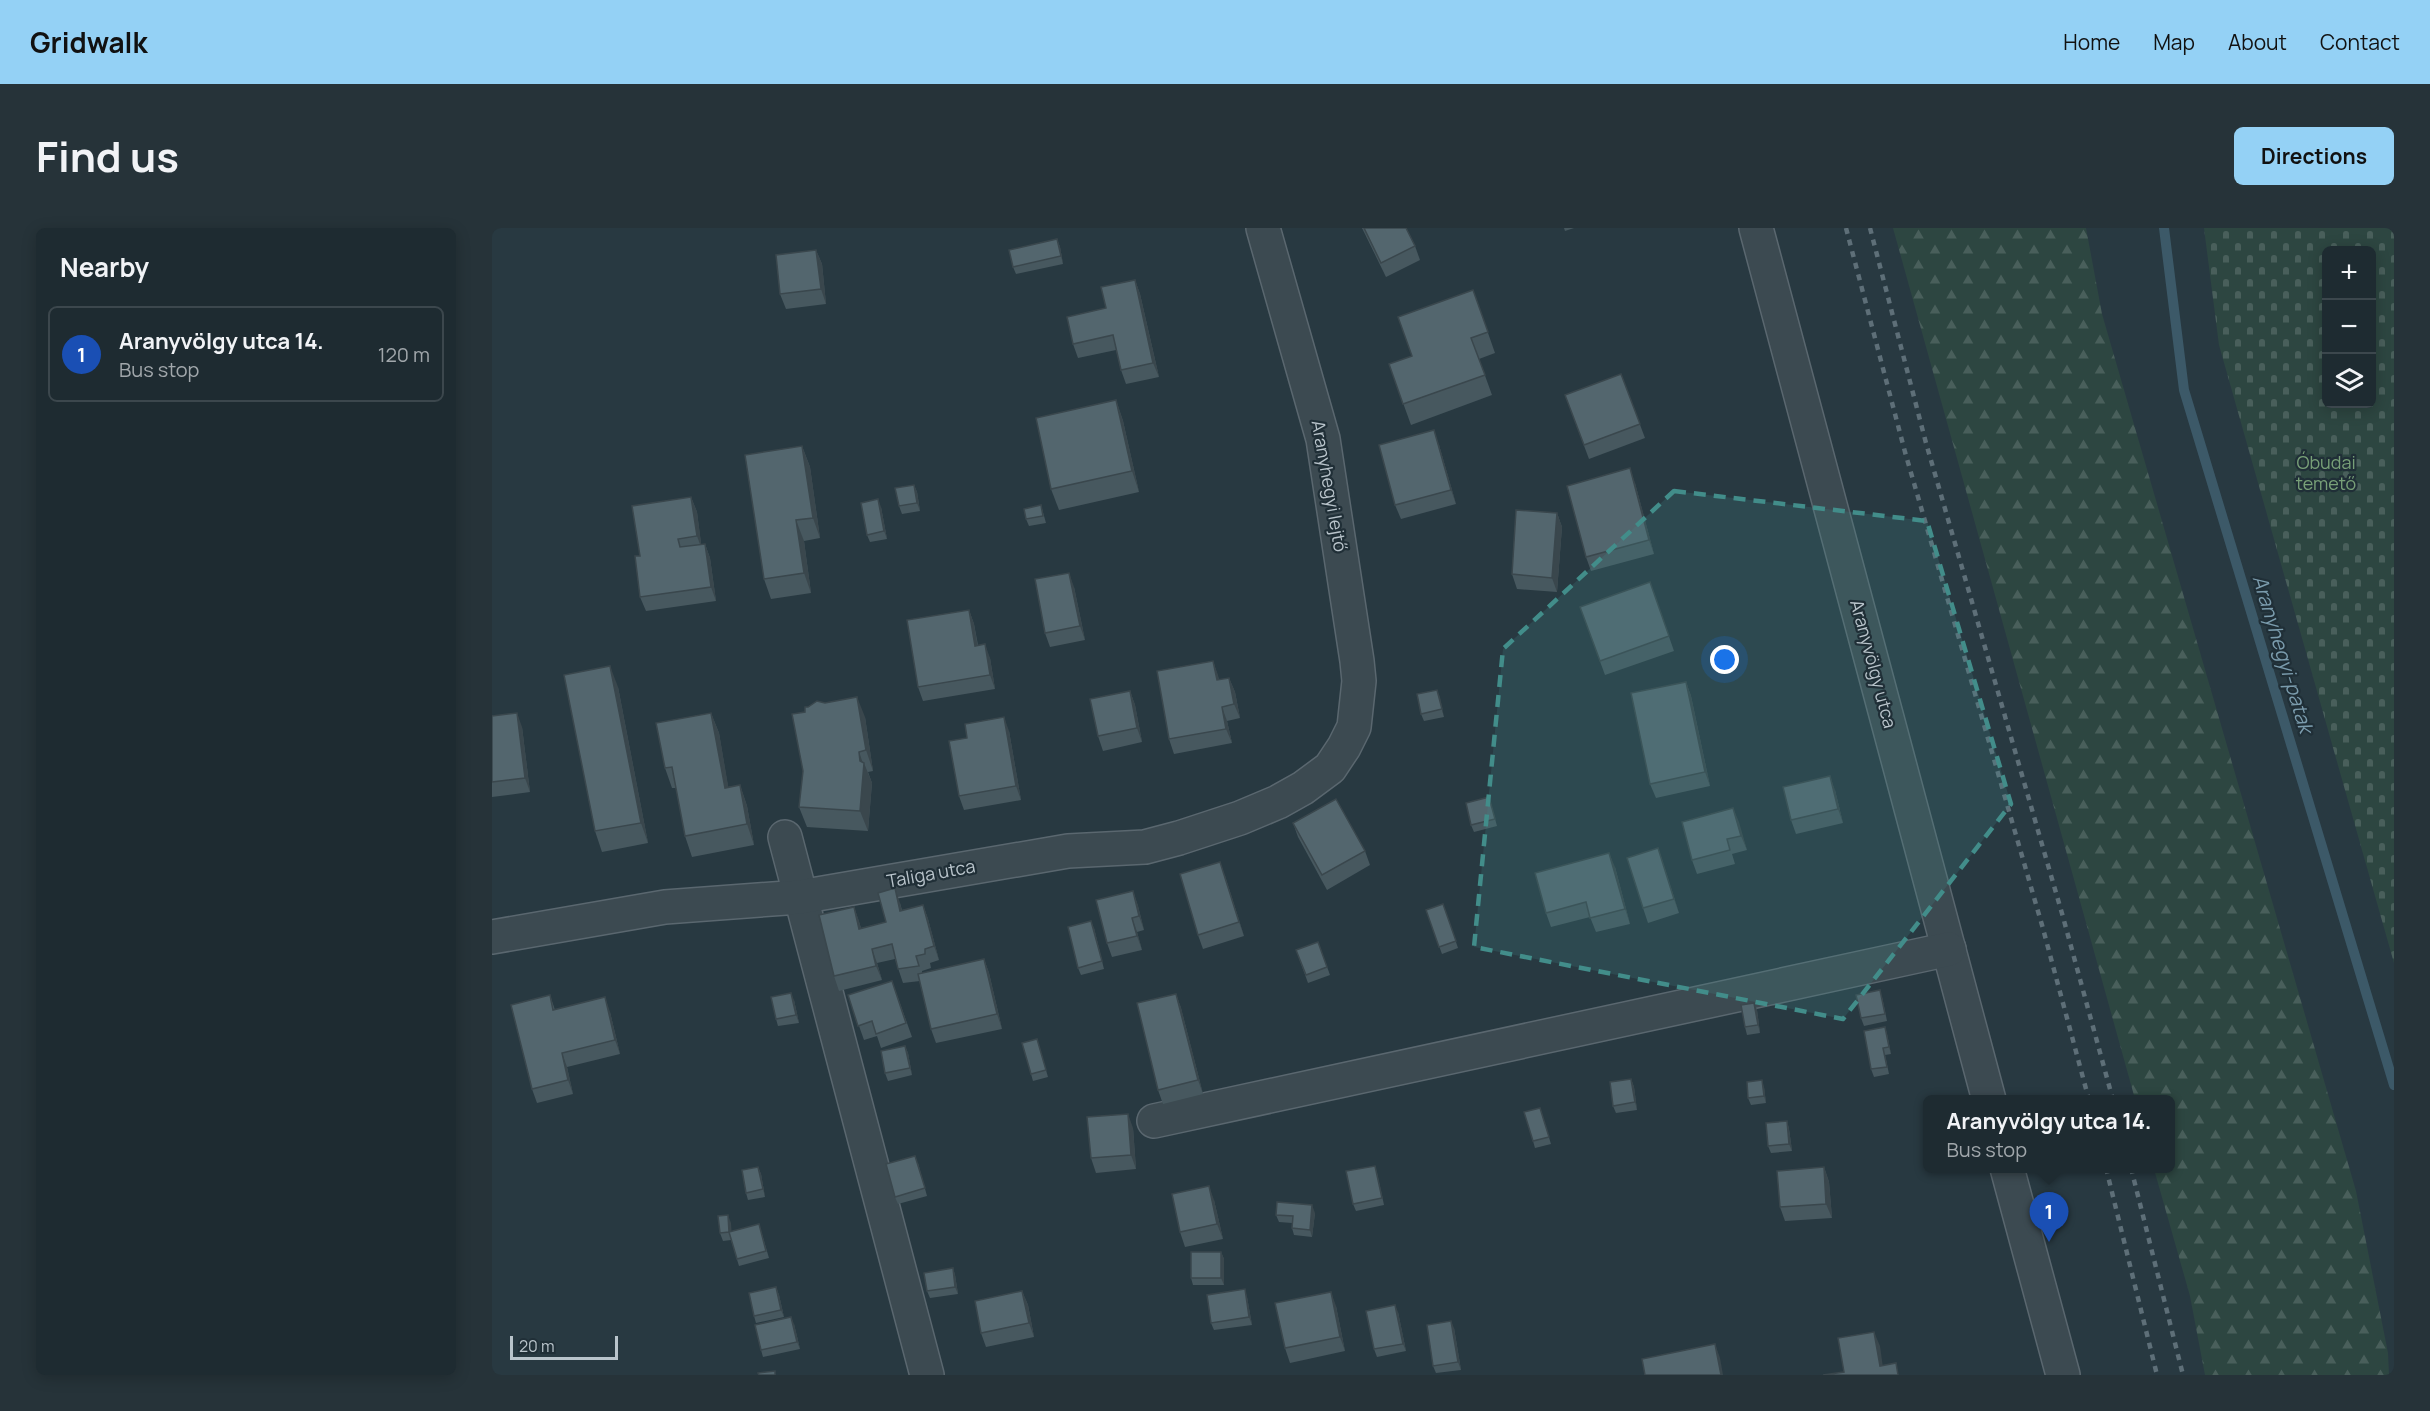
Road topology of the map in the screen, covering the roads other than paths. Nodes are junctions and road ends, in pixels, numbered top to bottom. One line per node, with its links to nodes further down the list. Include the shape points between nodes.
1 (1263, 228): 3 (street, Aranyhegyi lejtő, via 1323,439 1345,575 1359,681 1354,727)
2 (1756, 228): 7 (street, Aranyvölgy utca)
3 (1344, 747): 5 (street, Taliga utca, via 1330,768 1278,802 1179,838 1145,847 1068,851)
4 (785, 837): 5 (street)
5 (800, 897): 6 (street, Taliga utca, via 665,907); 11 (street)
6 (492, 937)
7 (1949, 949): 8 (street, Aranyvölgy utca); 9 (street)
8 (1988, 1095)
9 (1155, 1121)
10 (2008, 1173): 12 (street)
11 (927, 1375)
12 (2063, 1375)

